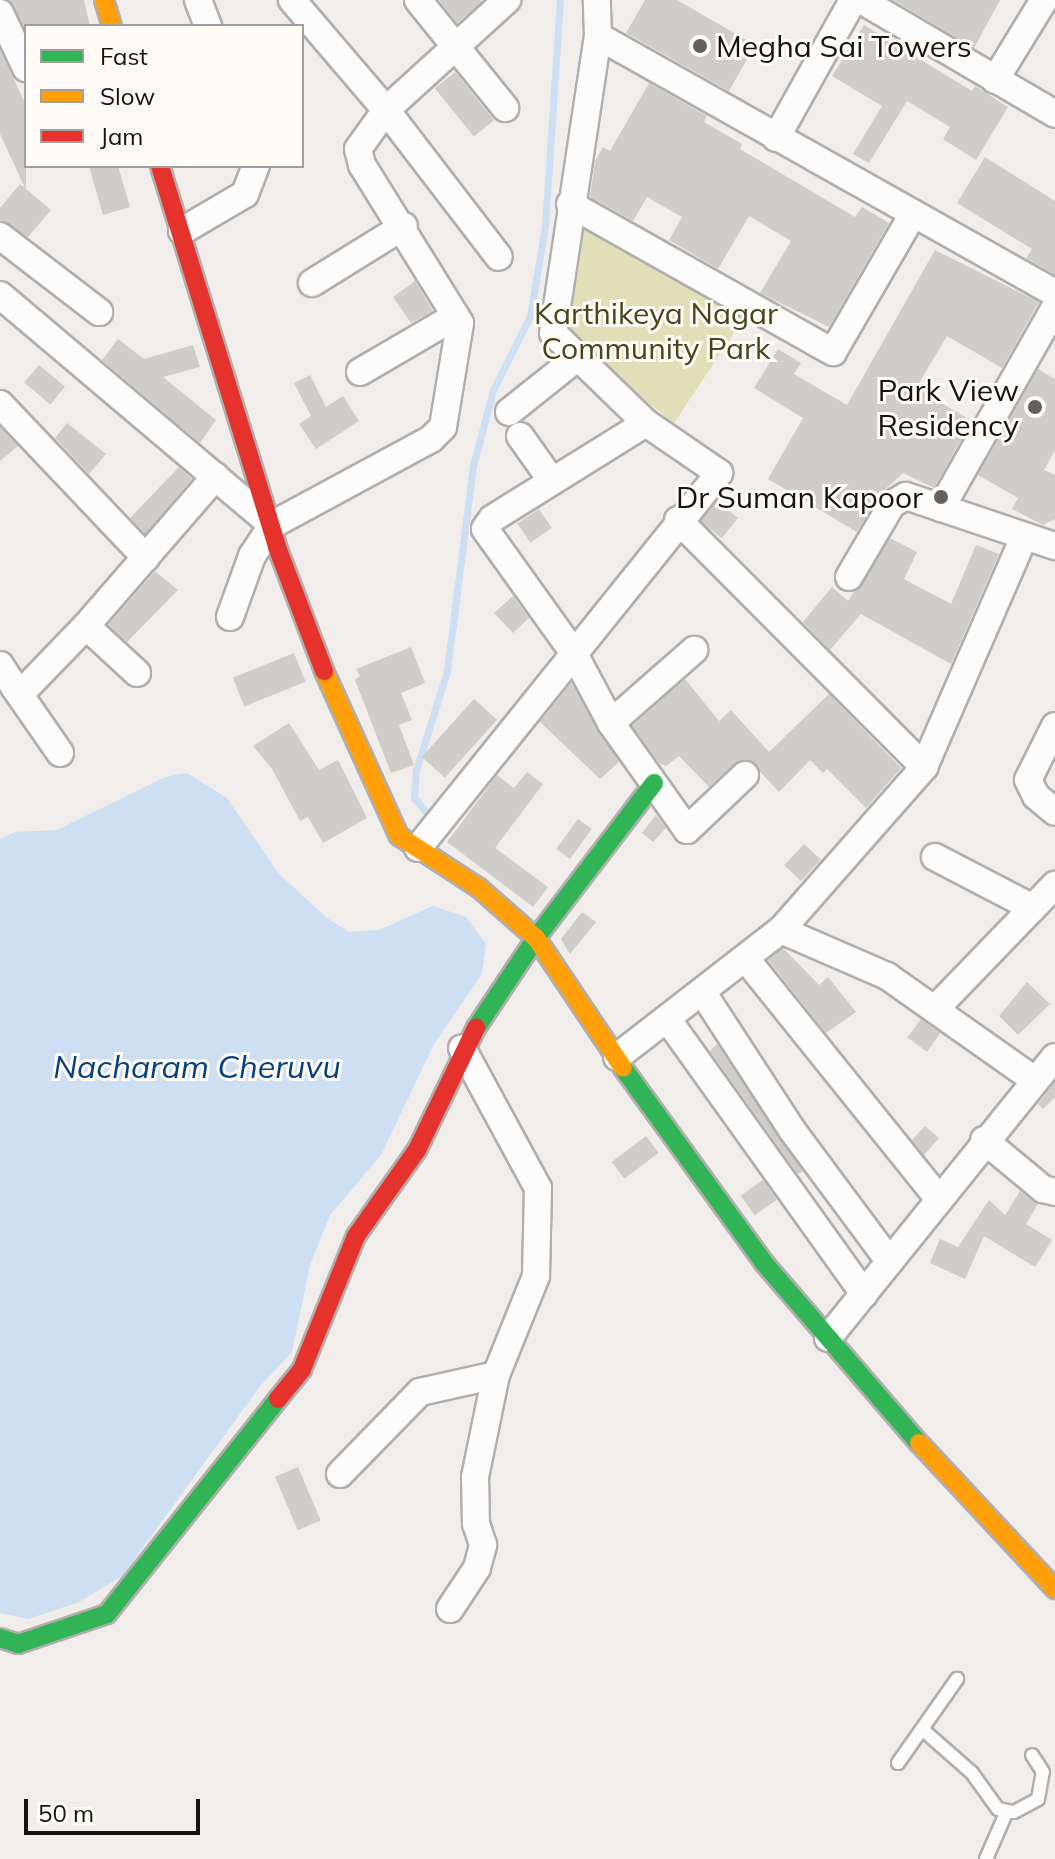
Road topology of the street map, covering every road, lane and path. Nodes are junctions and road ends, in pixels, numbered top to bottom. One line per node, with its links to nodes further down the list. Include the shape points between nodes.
1 (104, 0): 11 (street)
2 (198, 0): 12 (street)
3 (292, 0): 18 (street)
4 (418, 0): 14 (street)
5 (507, 0): 14 (street)
6 (597, 0): 13 (street)
7 (853, 0): 20 (street)
8 (861, 0): 16 (street)
9 (1044, 0): 16 (street)
10 (0, 13): 15 (street)
11 (111, 24)
12 (207, 24)
13 (598, 36): 20 (street); 23 (street)
14 (458, 49): 17 (street); 18 (street)
15 (24, 64)
16 (995, 80): 19 (street)
17 (505, 108)
18 (386, 110): 25 (street, via 358,149 362,165); 28 (street)
19 (1055, 114)
20 (776, 138): 24 (street)
21 (161, 168): 26 (street)
22 (255, 168): 26 (street, via 245,194)
23 (570, 204): 24 (street, via 833,352); 35 (street, via 553,333)
24 (913, 214): 30 (street)
25 (404, 226): 29 (street); 34 (street)
26 (182, 231): 45 (street)
27 (0, 236): 33 (street)
28 (499, 257)
29 (312, 283)
30 (1055, 293)
31 (0, 295): 41 (street)
32 (1055, 307): 43 (street)
33 (99, 312)
34 (456, 316): 36 (street); 45 (street, via 461,334 443,427 431,439)
35 (578, 357): 38 (street); 39 (street)
36 (360, 372)
37 (0, 404): 48 (street)
38 (509, 412)
39 (646, 423): 42 (street); 44 (street, via 719,473)
40 (520, 436): 42 (street)
41 (216, 476): 45 (street); 48 (street)
42 (552, 481): 53 (street, via 492,519 485,529)
43 (941, 508): 46 (street); 49 (street, via 906,496 892,504)
44 (678, 520): 53 (street); 60 (street)
45 (272, 525): 50 (street, via 252,556); 64 (street, via 345,727 399,836)
46 (1024, 537): 47 (street); 60 (street)
47 (1055, 546)
48 (146, 558): 51 (street)
49 (849, 577)
50 (230, 617)
51 (86, 626): 55 (street); 56 (street, via 47,671 27,687)
52 (694, 650): 57 (street)
53 (573, 652): 57 (street); 64 (street)
54 (0, 665): 56 (street)
55 (137, 673)
56 (15, 688): 59 (street)
57 (611, 723): 62 (street)
58 (1055, 726): 63 (street, via 1028,780 1036,796)
59 (60, 753)
60 (924, 767): 68 (street)
61 (745, 775): 62 (street, via 687,830)
62 (654, 783): 69 (street)
63 (1055, 812)
64 (418, 848): 69 (street, via 479,888)
65 (935, 857): 67 (street)
66 (1055, 885): 67 (street)
67 (1033, 908): 72 (street)
68 (781, 930): 70 (street); 72 (street, via 887,976)
69 (536, 938): 74 (street); 75 (street)
70 (746, 959): 71 (street); 80 (street)
71 (703, 993): 73 (street); 81 (street, via 792,1130)
72 (937, 1007): 77 (street)
73 (668, 1020): 75 (street); 82 (street)
74 (462, 1048): 84 (street, via 538,1188 536,1276); 88 (street, via 417,1150 356,1236 302,1369 107,1614 18,1644)
75 (617, 1057): 83 (street, via 764,1263)
76 (1055, 1057): 77 (street)
77 (1033, 1079): 78 (street)
78 (984, 1140): 79 (street, via 1043,1189); 80 (street)
79 (1055, 1192)
80 (938, 1198): 81 (street)
81 (890, 1262): 82 (street)
82 (864, 1294): 83 (street)
83 (828, 1338): 86 (street)
84 (496, 1375): 85 (street, via 420,1392); 87 (street, via 475,1477 476,1524 483,1545 477,1568)
85 (340, 1474)
86 (1055, 1589)
87 (450, 1609)
88 (0, 1638)
89 (957, 1679): 90 (lane)
90 (922, 1729): 92 (lane); 94 (lane, via 972,1773 987,1801)
91 (1032, 1755): 93 (lane)
92 (898, 1763)
93 (1049, 1792): 94 (lane, via 1026,1808)
94 (1007, 1811): 95 (lane)
95 (986, 1859)

